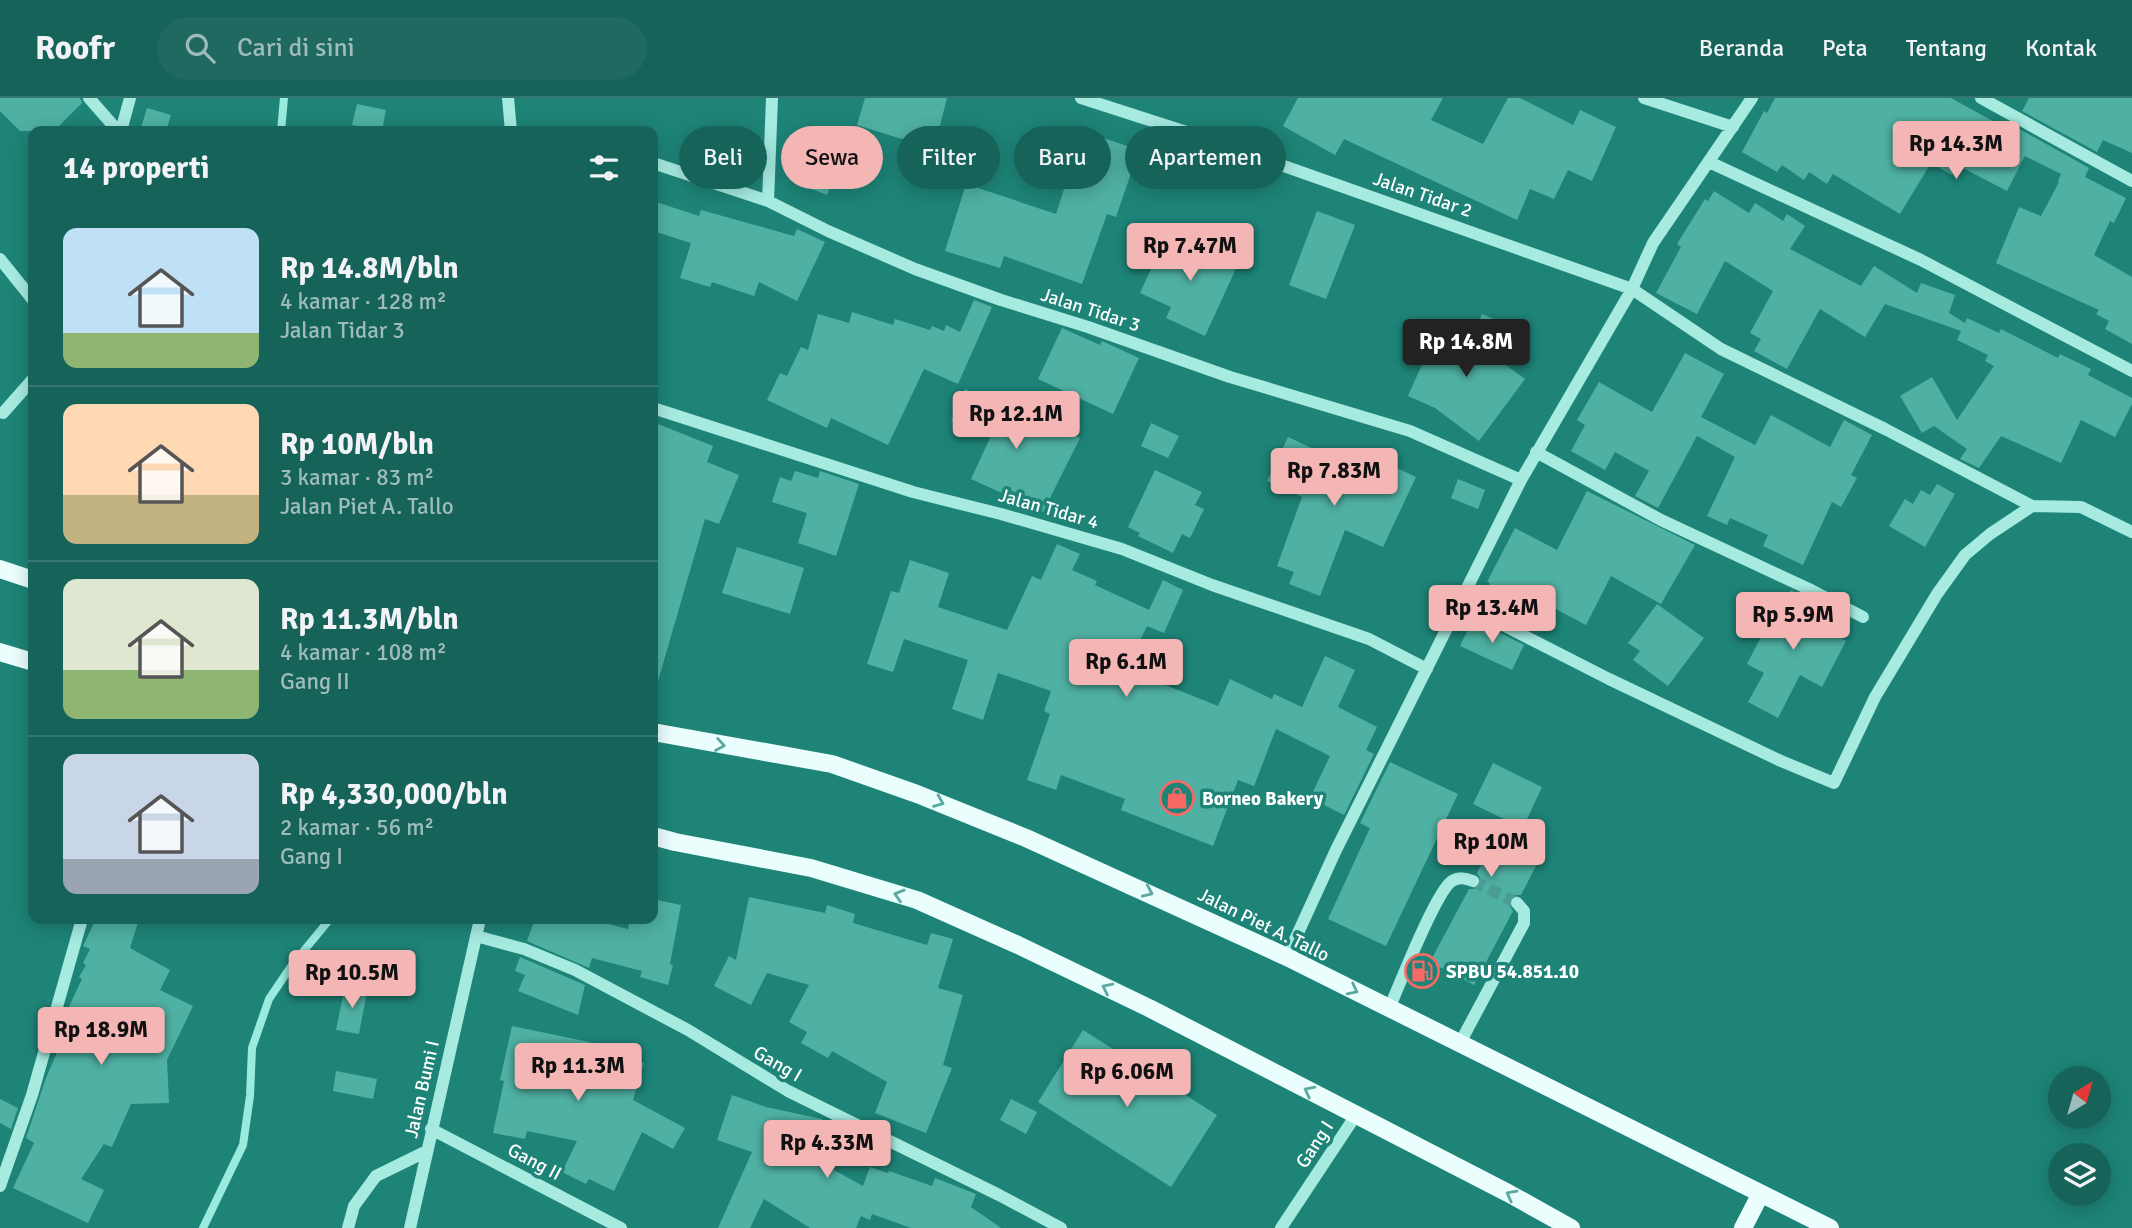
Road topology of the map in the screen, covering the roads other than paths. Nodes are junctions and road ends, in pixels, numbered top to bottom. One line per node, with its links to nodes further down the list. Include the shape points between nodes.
1 (89, 98): 9 (street)
2 (130, 98): 10 (street)
3 (508, 98): 11 (street)
4 (772, 98): 16 (street)
5 (1081, 98): 18 (street, Jalan Tidar 2)
6 (1644, 98): 12 (street)
7 (1752, 98): 12 (street)
8 (1981, 98): 15 (street)
9 (114, 126)
10 (121, 126)
11 (514, 126)
12 (1733, 127): 13 (street)
13 (1709, 162): 18 (street, via 1653,243); 20 (street, via 1921,260)
14 (658, 165): 16 (street, Jalan Tidar 3)
15 (2132, 181)
16 (768, 201): 25 (street, Jalan Tidar 3, via 915,269 1230,377 1410,431)
17 (0, 259): 19 (street)
18 (1632, 289): 24 (street); 26 (street, Jalan Tidar 2, via 1721,349)
19 (28, 294)
20 (2132, 371)
21 (28, 385): 23 (street)
22 (658, 410): 34 (street, Jalan Tidar 4, via 913,492 1122,549 1369,639)
23 (3, 413)
24 (1536, 452): 25 (street); 31 (street, via 1661,520)
25 (1521, 480): 30 (street)
26 (2032, 506): 27 (street, via 2081,507); 30 (street, via 1965,555 1875,697 1835,783)
27 (2132, 532)
28 (0, 569): 29 (main road)
29 (28, 578)
30 (1460, 603): 34 (street)
31 (1863, 617)
32 (0, 652): 33 (main road)
33 (28, 660)
34 (1427, 669): 42 (street)
35 (658, 733): 42 (main road, Jalan Piet A. Tallo, one-way to 42, via 832,764 917,794 1026,838)
36 (658, 837): 45 (main road, one-way to 36, via 1149,1008 917,901 811,868)
37 (1473, 881): 43 (street, via 1460,878 1443,890)
38 (1517, 903): 44 (street, via 1524,911 1524,923)
39 (81, 924): 48 (street, via 32,1095)
40 (479, 924): 41 (street, Jalan Bumi I)
41 (476, 936): 46 (street, Jalan Bumi I); 53 (street, Gang I, via 524,949 611,988 788,1091)
42 (1287, 957): 43 (main road, Jalan Piet A. Tallo, one-way to 43)
43 (1390, 1009): 44 (main road, Jalan Piet A. Tallo)
44 (1460, 1043): 49 (main road, Jalan Piet A. Tallo)
45 (1356, 1115): 54 (street, Gang I); 55 (main road, one-way to 45)
46 (431, 1129): 47 (street, Jalan Bumi I); 52 (street, Gang II)
47 (427, 1151): 50 (street, via 376,1176 354,1206); 51 (street, Jalan Bumi I)
48 (0, 1186)
49 (1760, 1195): 56 (main road); 57 (main road, Jalan Piet A. Tallo)
50 (348, 1228)
51 (410, 1228)
52 (621, 1228)
53 (1061, 1228)
54 (1282, 1228)
55 (1571, 1228)
56 (1743, 1228)
57 (1830, 1228)

